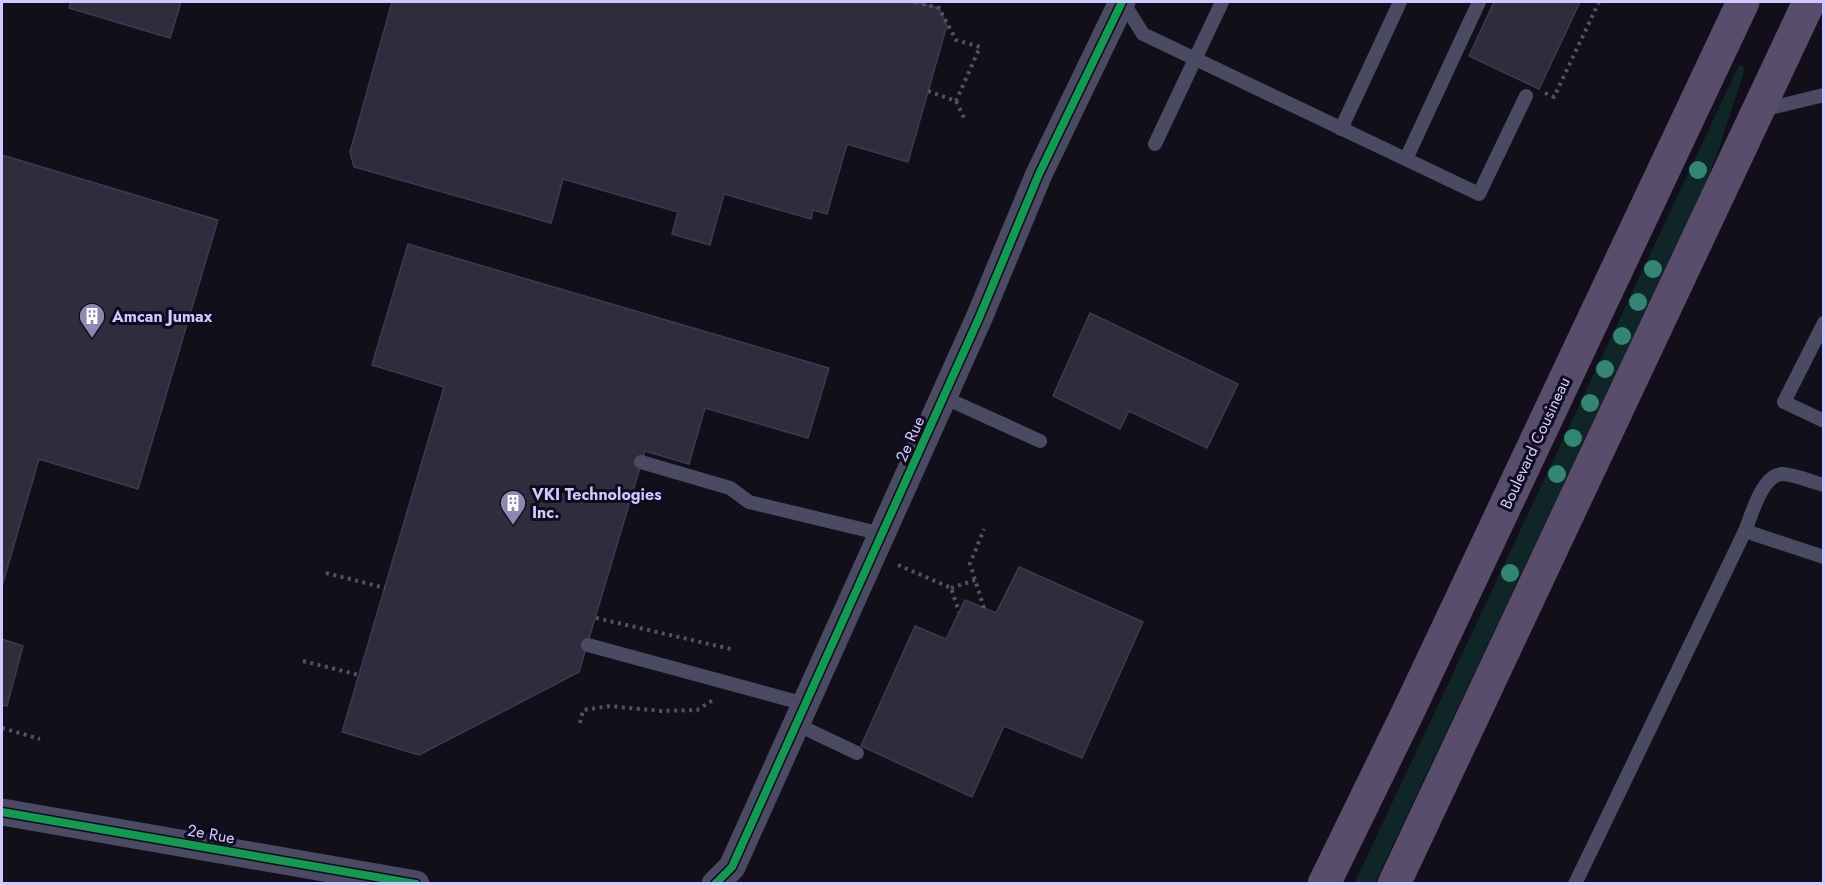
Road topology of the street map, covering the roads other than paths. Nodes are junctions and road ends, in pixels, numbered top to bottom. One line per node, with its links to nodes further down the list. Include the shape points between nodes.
1 (1122, 2): 7 (lane, via 1143,34); 15 (street, 2e Rue, via 1039,174)
2 (1222, 2): 7 (lane)
3 (1400, 2): 11 (lane)
4 (1479, 2): 13 (lane)
5 (1743, 2): 29 (main road, Boulevard Cousineau)
6 (1809, 2): 10 (main road)
7 (1195, 59): 11 (lane); 12 (lane)
8 (1824, 95): 10 (lane)
9 (1526, 96): 13 (lane, via 1479,194)
10 (1757, 111): 30 (main road)
11 (1341, 129): 13 (lane)
12 (1155, 144)
13 (1406, 159)
14 (1824, 323): 16 (lane, via 1784,402)
15 (944, 397): 17 (lane); 21 (street, 2e Rue)
16 (1824, 421)
17 (1040, 441)
18 (641, 462): 21 (lane, via 730,488 749,502)
19 (1824, 485): 20 (lane, via 1789,475 1774,476 1762,490)
20 (1745, 531): 22 (lane); 31 (lane)
21 (877, 544): 24 (street, 2e Rue)
22 (1824, 557)
23 (588, 645): 24 (lane, via 723,681)
24 (801, 714): 25 (lane); 28 (street, 2e Rue, via 732,867)
25 (858, 753)
26 (2, 812): 27 (street, 2e Rue)
27 (416, 884)
28 (715, 884)
29 (1324, 884)
30 (1394, 884)
31 (1575, 884)

